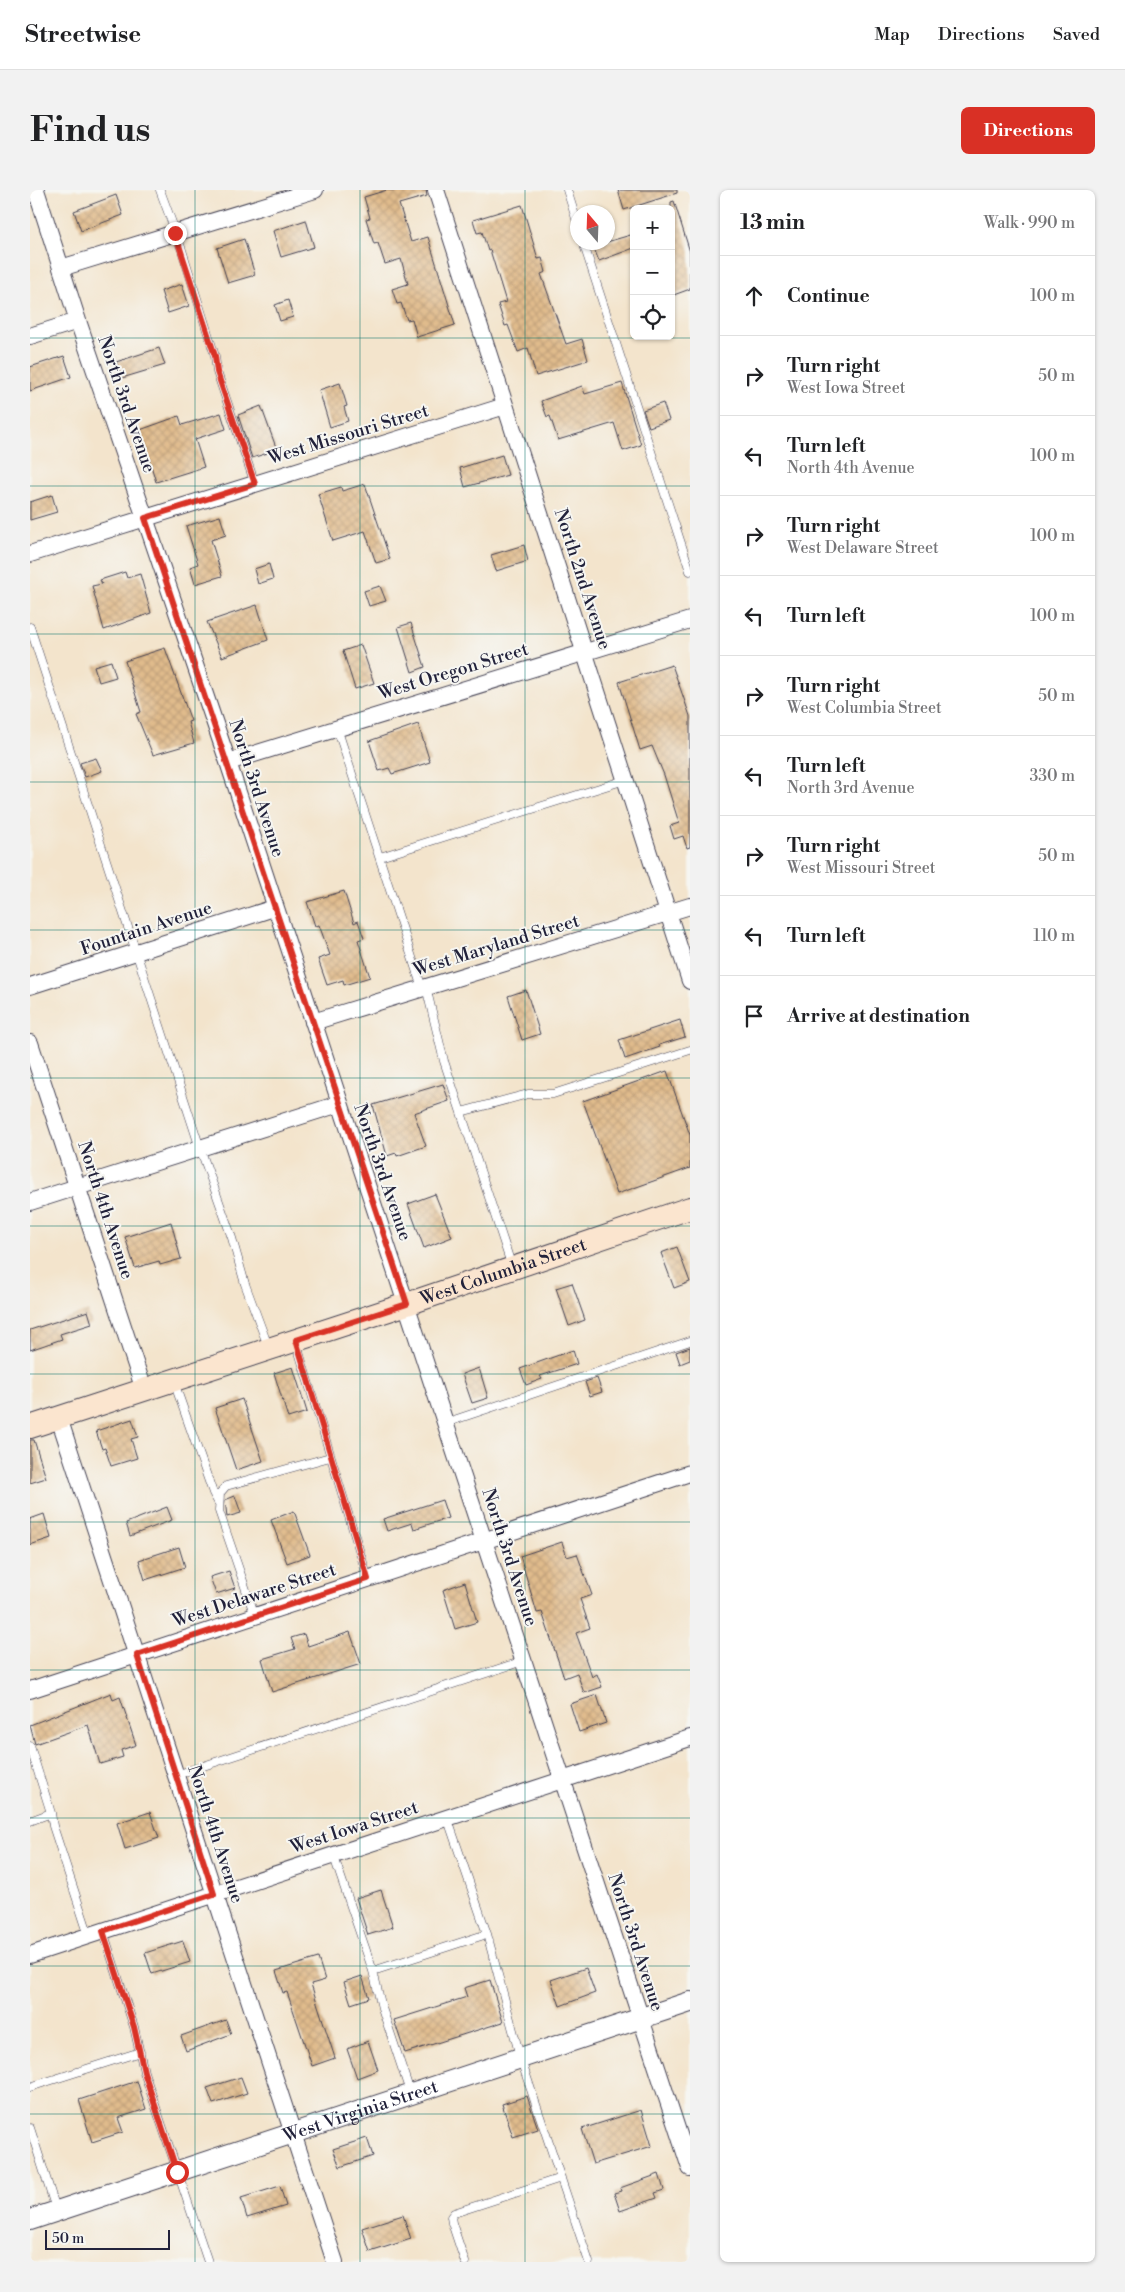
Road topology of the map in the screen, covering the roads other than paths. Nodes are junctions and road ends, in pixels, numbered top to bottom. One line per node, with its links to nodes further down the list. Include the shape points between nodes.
1 (36, 190): 9 (street, North 3rd Avenue)
2 (160, 190): 7 (lane)
3 (436, 190): 12 (street, North 2nd Avenue)
4 (567, 190): 6 (lane)
5 (310, 191): 7 (street)
6 (572, 205)
7 (175, 233): 9 (street); 13 (lane)
8 (586, 250): 16 (lane)
9 (61, 268): 10 (street, North 3rd Avenue)
10 (78, 320): 11 (street); 14 (street, North 3rd Avenue)
11 (30, 336)
12 (505, 406): 13 (street, West Missouri Street); 19 (street, North 2nd Avenue)
13 (255, 484): 14 (street, West Missouri Street)
14 (145, 518): 15 (street, West Missouri Street); 21 (street, North 3rd Avenue)
15 (30, 554)
16 (690, 572)
17 (690, 620): 19 (street, West Oregon Street)
18 (30, 627): 27 (lane)
19 (585, 652): 20 (street, West Oregon Street); 22 (street, North 2nd Avenue)
20 (337, 728): 21 (street, West Oregon Street); 23 (lane)
21 (228, 762): 25 (street, North 3rd Avenue)
22 (625, 780): 23 (lane); 26 (street, North 2nd Avenue)
23 (380, 858): 31 (lane)
24 (690, 906): 26 (street, West Maryland Street)
25 (274, 908): 27 (street, Fountain Avenue); 32 (street, North 3rd Avenue)
26 (667, 913): 28 (street, North 2nd Avenue); 31 (street, West Maryland Street)
27 (136, 952): 30 (street, Fountain Avenue); 37 (lane)
28 (687, 960): 29 (street, North 2nd Avenue)
29 (690, 981)
30 (30, 986)
31 (424, 987): 32 (street, West Maryland Street); 36 (lane)
32 (313, 1022): 35 (street, North 3rd Avenue)
33 (30, 1042): 38 (street, North 4th Avenue)
34 (690, 1050): 36 (lane, via 553,1094 528,1094)
35 (339, 1104): 37 (street); 42 (street, North 3rd Avenue)
36 (461, 1112): 41 (lane)
37 (200, 1148): 38 (street); 45 (lane)
38 (77, 1187): 39 (street); 47 (street, North 4th Avenue)
39 (30, 1202)
40 (690, 1208): 41 (main road, West Columbia Street)
41 (513, 1269): 42 (main road, West Columbia Street)
42 (407, 1304): 43 (main road, West Columbia Street); 49 (street, North 3rd Avenue)
43 (296, 1340): 45 (main road, West Columbia Street); 51 (lane)
44 (690, 1341): 49 (lane)
45 (270, 1349): 46 (main road, West Columbia Street)
46 (174, 1380): 47 (main road, West Columbia Street); 53 (lane, via 212,1493)
47 (144, 1390): 48 (main road, West Columbia Street)
48 (59, 1418): 50 (main road, West Columbia Street); 57 (street, North 4th Avenue)
49 (445, 1423): 54 (street, North 3rd Avenue)
50 (30, 1427)
51 (330, 1458): 53 (lane, via 226,1486); 55 (lane)
52 (690, 1473): 54 (street, West Delaware Street)
53 (218, 1502): 56 (lane)
54 (483, 1541): 55 (street, West Delaware Street); 58 (street, North 3rd Avenue)
55 (368, 1579): 56 (street, West Delaware Street)
56 (255, 1616): 57 (street, West Delaware Street)
57 (137, 1655): 59 (street, West Delaware Street); 62 (street, North 4th Avenue)
58 (523, 1661): 62 (lane); 63 (street, North 3rd Avenue)
59 (30, 1690)
60 (690, 1738): 63 (street, West Iowa Street)
61 (30, 1746): 64 (lane)
62 (175, 1775): 68 (street, North 4th Avenue)
63 (562, 1780): 65 (street, West Iowa Street); 74 (street, North 3rd Avenue)
64 (51, 1813): 66 (lane); 69 (lane, via 53,1826)
65 (447, 1817): 67 (street, West Iowa Street); 70 (lane)
66 (30, 1821)
67 (333, 1854): 68 (street, West Iowa Street); 72 (lane)
68 (214, 1894): 69 (street, West Iowa Street); 80 (street, North 4th Avenue)
69 (96, 1933): 71 (street, West Iowa Street); 75 (lane, via 128,2009)
70 (487, 1934): 72 (lane); 76 (lane)
71 (30, 1955)
72 (373, 1970): 78 (lane)
73 (690, 2002): 74 (street, West Virginia Street)
74 (640, 2019): 76 (street, West Virginia Street); 81 (street, North 3rd Avenue)
75 (140, 2052): 77 (lane); 82 (lane)
76 (521, 2060): 78 (street, West Virginia Street); 83 (lane)
77 (30, 2088)
78 (411, 2095): 80 (street, West Virginia Street)
79 (30, 2128): 84 (lane)
80 (293, 2133): 82 (street, West Virginia Street); 87 (street, North 4th Avenue)
81 (690, 2168)
82 (177, 2172): 84 (street, West Virginia Street); 86 (lane)
83 (561, 2178): 88 (lane, via 454,2213 452,2223); 89 (lane)
84 (57, 2212): 85 (street, West Virginia Street)
85 (30, 2220)
86 (208, 2262)
87 (335, 2262)
88 (465, 2262)
89 (589, 2262)

